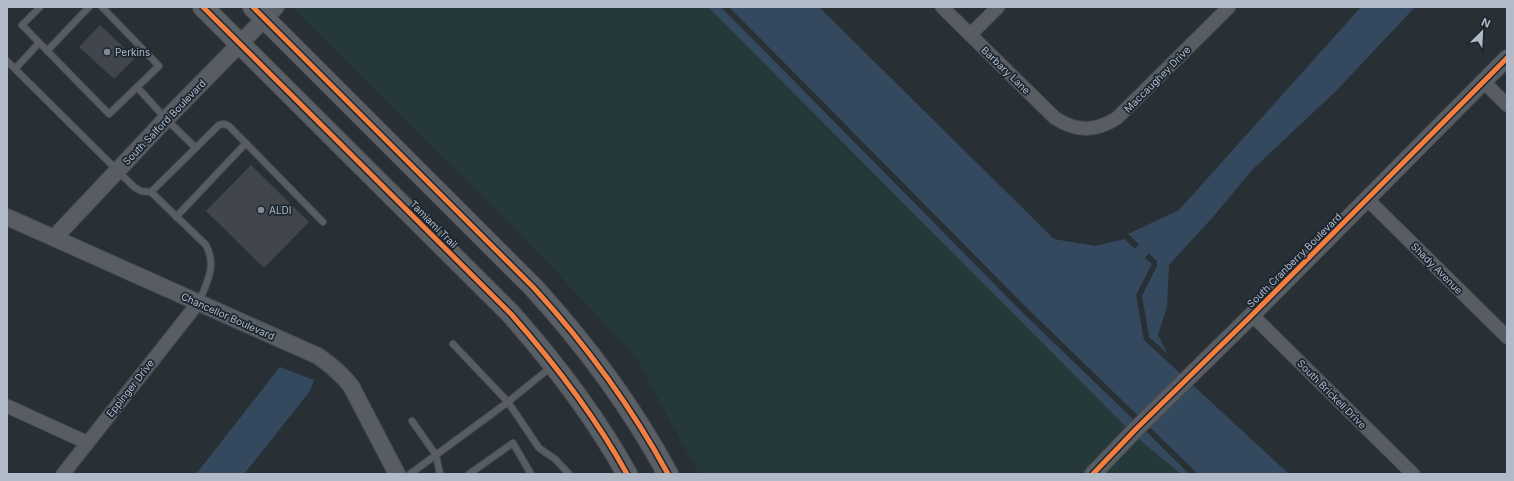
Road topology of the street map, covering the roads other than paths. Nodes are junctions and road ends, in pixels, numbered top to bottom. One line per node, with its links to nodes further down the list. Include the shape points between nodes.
1 (40, 7): 10 (lane, via 22,25)
2 (89, 7): 12 (lane)
3 (102, 7): 17 (lane, via 159,66)
4 (203, 7): 11 (main road, Tamiami Trail)
5 (942, 7): 9 (street, Barbary Lane)
6 (998, 7): 9 (street)
7 (1229, 7): 20 (street, Maccaughey Drive, via 1118,118 1097,128)
8 (264, 11): 11 (street, South Salford Boulevard); 48 (main road, via 567,324 620,396)
9 (970, 35): 20 (street, Barbary Lane, via 1055,118)
10 (39, 43): 12 (lane); 15 (lane)
11 (239, 44): 19 (street, South Salford Boulevard); 34 (main road, Tamiami Trail, via 511,314)
12 (47, 51): 17 (lane, via 109,114)
13 (1507, 58): 16 (street, South Cranberry Boulevard)
14 (7, 60): 15 (lane)
15 (15, 69): 23 (lane)
16 (1484, 82): 18 (street); 25 (street, South Cranberry Boulevard)
17 (137, 87): 19 (lane)
18 (1507, 105)
19 (166, 119): 22 (lane); 23 (street, South Salford Boulevard)
20 (1074, 127)
21 (246, 143): 22 (lane, via 224,124 216,128); 27 (lane); 28 (lane)
22 (196, 148): 24 (lane)
23 (117, 171): 24 (lane, via 137,189); 29 (street, South Salford Boulevard)
24 (150, 192): 27 (lane)
25 (1367, 199): 31 (street, South Cranberry Boulevard); 32 (street, Shady Avenue)
26 (7, 217): 29 (street, Chancellor Boulevard)
27 (176, 217): 30 (lane, via 206,245 211,259 208,278)
28 (323, 222)
29 (54, 238): 30 (street, Chancellor Boulevard)
30 (198, 303): 38 (street, Eppinger Drive); 41 (street, Chancellor Boulevard, via 318,356 333,366 351,386)
31 (1252, 315): 49 (street, South Cranberry Boulevard, via 1191,373); 50 (street, South Brickell Drive)
32 (1507, 337)
33 (453, 344): 35 (lane)
34 (554, 364): 35 (lane); 47 (main road, Tamiami Trail, via 595,420)
35 (508, 402): 39 (lane); 46 (lane, via 539,448)
36 (7, 406): 38 (street)
37 (412, 421): 39 (lane)
38 (88, 442): 40 (street, Eppinger Drive)
39 (436, 456): 42 (lane); 43 (lane)
40 (63, 474)
41 (397, 474)
42 (410, 474)
43 (440, 474)
44 (469, 474): 45 (lane, via 513,443)
45 (531, 474)
46 (569, 474)
47 (627, 474)
48 (668, 474)
49 (1093, 474)
50 (1412, 474)

